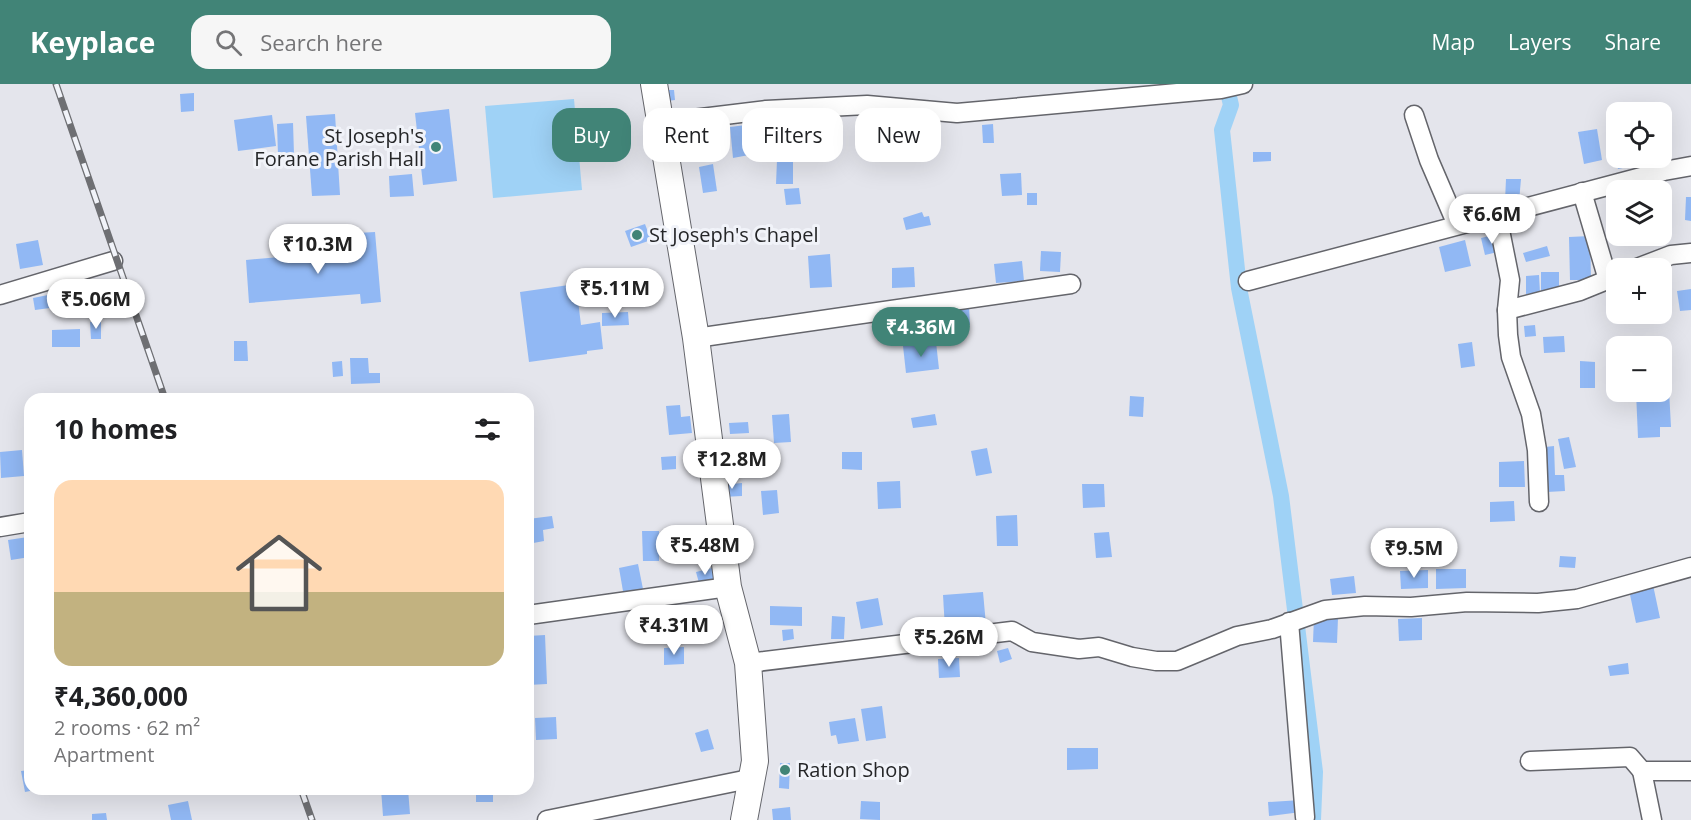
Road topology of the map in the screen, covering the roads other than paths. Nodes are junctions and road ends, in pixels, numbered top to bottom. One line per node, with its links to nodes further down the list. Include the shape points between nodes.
1 (654, 84): 4 (main road)
2 (1243, 84): 3 (street)
3 (1209, 87): 5 (street, via 957,113 867,105)
4 (658, 108)
5 (730, 114)
6 (1414, 115): 11 (street)
7 (667, 162): 21 (main road)
8 (1691, 166): 9 (street)
9 (1582, 192): 10 (street); 14 (street)
10 (1497, 215): 11 (street); 20 (street, via 1510,280)
11 (1457, 225): 16 (street)
12 (1691, 253): 13 (street)
13 (1663, 258)
14 (1606, 259)
15 (113, 261): 19 (street)
16 (1253, 279)
17 (1606, 281): 20 (street)
18 (1071, 284): 21 (street)
19 (0, 295)
20 (1507, 310): 22 (street, via 1511,357 1531,414 1537,450)
21 (696, 338): 26 (main road)
22 (1539, 502)
23 (24, 523): 24 (street)
24 (0, 527)
25 (1691, 567): 28 (street, via 1577,599 1411,608 1365,606 1325,610)
26 (728, 587): 27 (street); 29 (main road)
27 (534, 614)
28 (1297, 619): 29 (street, via 1237,636 1177,660 1156,661 1099,647 1032,642 1012,631); 34 (street)
29 (748, 663): 33 (main road)
30 (1530, 761): 31 (street, via 1630,757)
31 (1642, 771): 32 (street); 37 (street)
32 (1691, 771)
33 (754, 778): 35 (street); 36 (main road)
34 (1305, 817)
35 (547, 820)
36 (744, 820)
37 (1652, 820)

